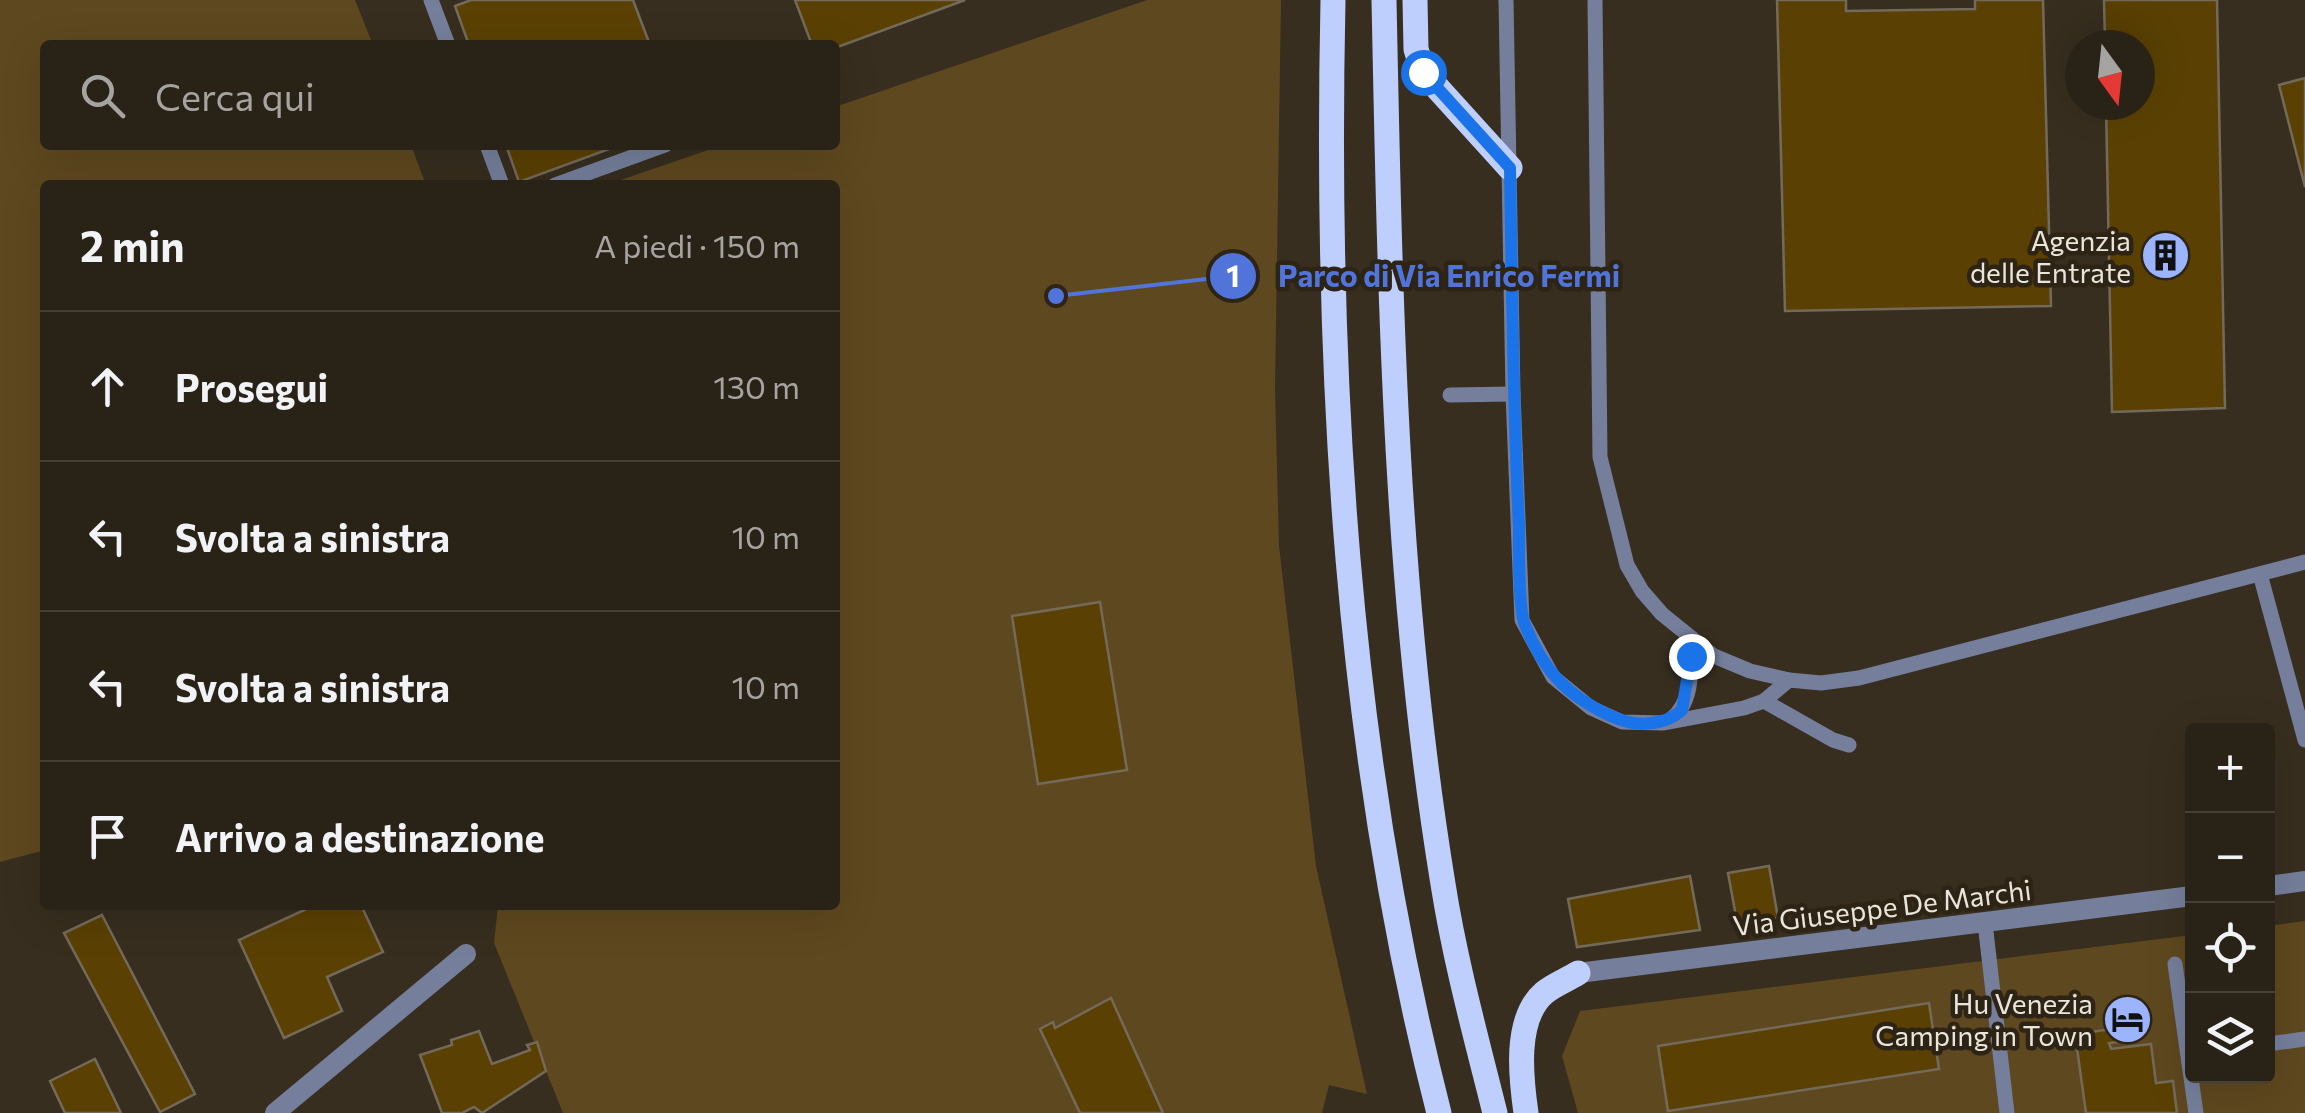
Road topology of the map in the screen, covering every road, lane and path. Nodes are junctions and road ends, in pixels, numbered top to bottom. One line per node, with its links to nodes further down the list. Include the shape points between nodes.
1 (430, 0): 7 (lane)
2 (1333, 0): 35 (main road, via 1335,320 1347,542 1383,849 1413,1012)
3 (1384, 0): 36 (main road, via 1390,335 1404,564 1444,888)
4 (1415, 0): 10 (main road, via 1423,72)
5 (1506, 0): 10 (lane)
6 (1595, 0): 17 (lane, via 1600,457 1627,565)
7 (446, 40)
8 (489, 150): 11 (lane)
9 (651, 150): 12 (lane)
10 (1510, 168): 13 (lane)
11 (500, 180)
12 (569, 180)
13 (1513, 394): 14 (lane); 20 (lane, via 1522,620 1543,664 1565,690 1622,722)
14 (1450, 395)
15 (2305, 562): 16 (lane)
16 (2260, 574): 18 (lane, via 1859,678); 21 (lane)
17 (1687, 636): 18 (lane, via 1714,656); 20 (lane, via 1685,703)
18 (1789, 680): 19 (lane)
19 (1764, 700): 20 (lane); 22 (lane)
20 (1664, 723)
21 (2305, 740)
22 (1849, 745)
23 (2305, 881): 24 (street)
24 (2275, 885)
25 (2185, 897): 26 (street, Via Giuseppe De Marchi)
26 (1985, 923): 29 (street, Via Giuseppe De Marchi); 38 (lane)
27 (466, 954): 34 (street)
28 (2175, 964): 30 (lane)
29 (1578, 973): 37 (main road, via 1542,995 1524,1028 1520,1071)
30 (2185, 1020)
31 (2305, 1039): 32 (lane)
32 (2275, 1043)
33 (2193, 1083): 39 (lane)
34 (275, 1113)
35 (1440, 1113)
36 (1495, 1113)
37 (1526, 1113)
38 (2008, 1113)
39 (2196, 1113)

